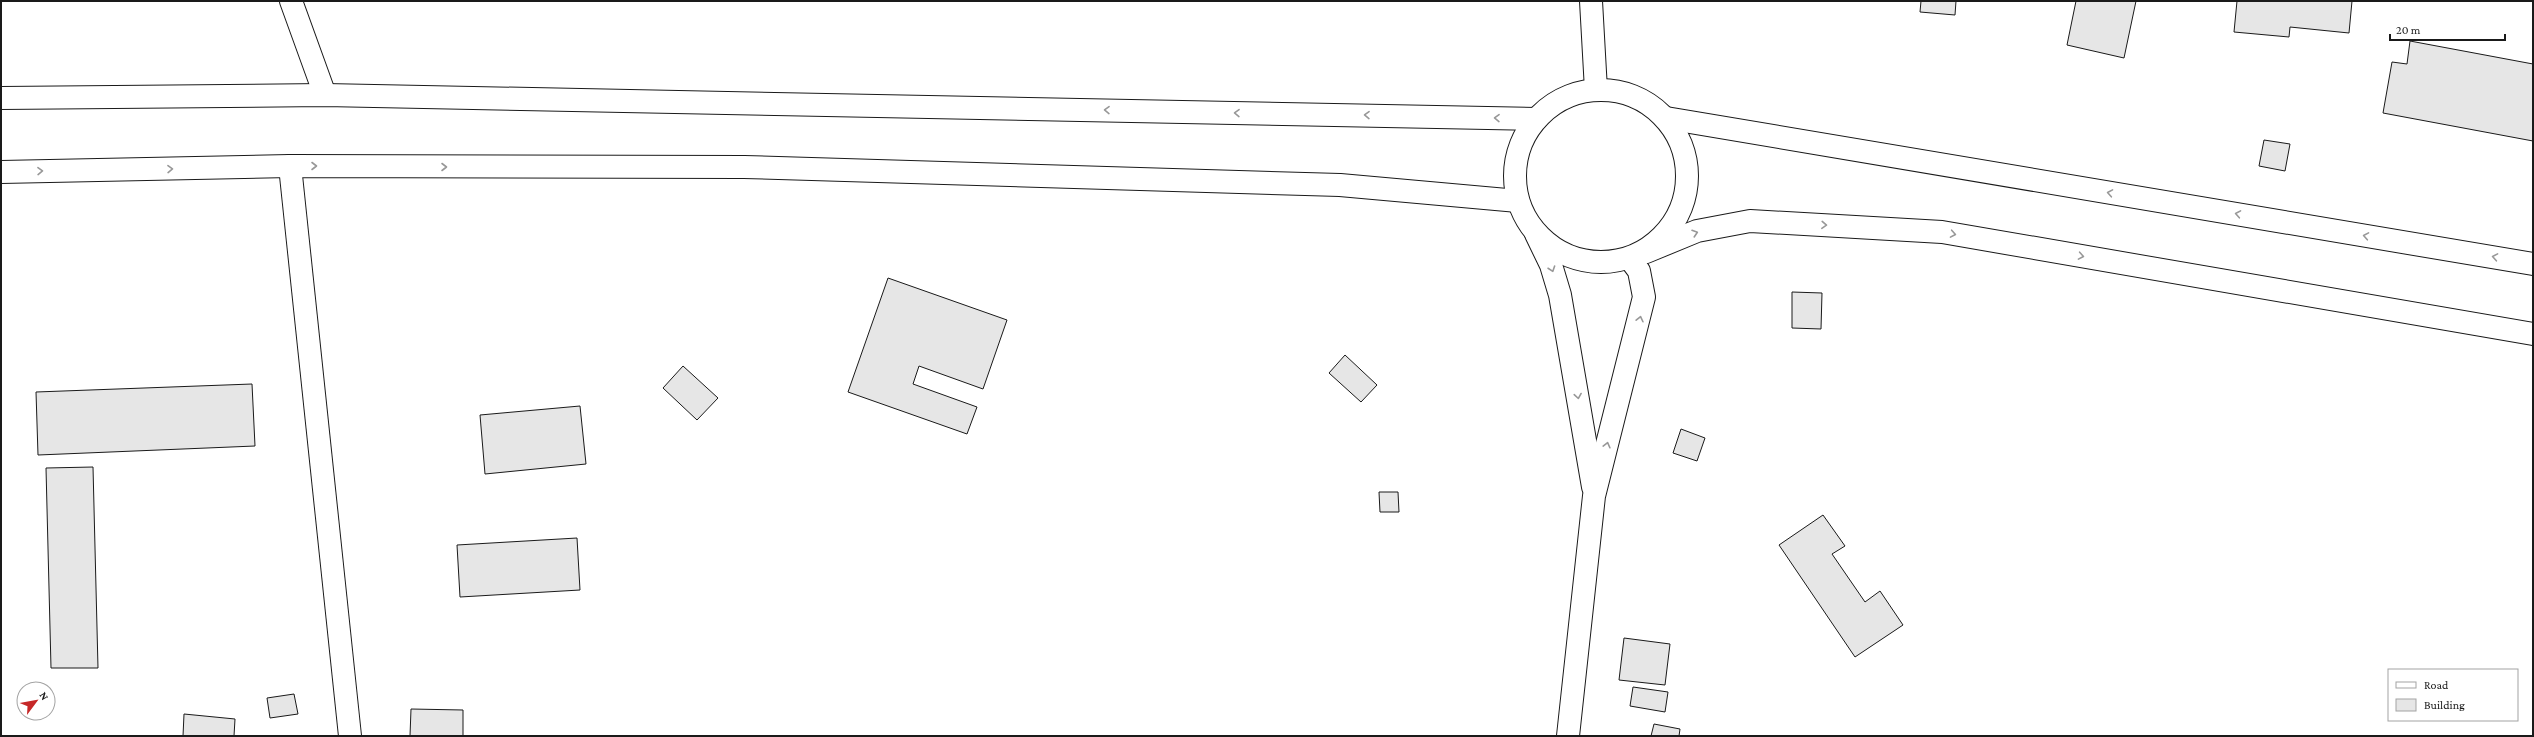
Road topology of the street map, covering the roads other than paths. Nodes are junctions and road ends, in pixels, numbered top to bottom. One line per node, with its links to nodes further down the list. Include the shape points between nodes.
1 (291, 1): 4 (main road)
2 (1591, 1): 3 (main road)
3 (1596, 90): 6 (main road, via 1622,92 1646,102); 7 (main road, via 1574,94 1553,104)
4 (325, 95): 5 (main road); 7 (main road, one-way to 4)
5 (1, 98)
6 (1666, 118): 12 (main road, via 1686,154 1687,195 1669,232); 13 (main road, one-way to 6)
7 (1536, 119): 10 (main road, via 1521,143 1515,172)
8 (290, 166): 9 (main road, one-way to 8); 10 (main road, one-way to 10, via 744,167 1340,185); 16 (main road)
9 (1, 172)
10 (1518, 201): 11 (main road)
11 (1536, 234): 12 (main road, via 1563,255 1597,264); 15 (main road, one-way to 15, via 1551,265 1560,295)
12 (1638, 255): 14 (main road, one-way to 14, via 1697,231 1750,221 1942,232); 15 (main road, one-way to 12, via 1644,297)
13 (2533, 264)
14 (2533, 334)
15 (1594, 496): 17 (main road)
16 (350, 736)
17 (1568, 736)

